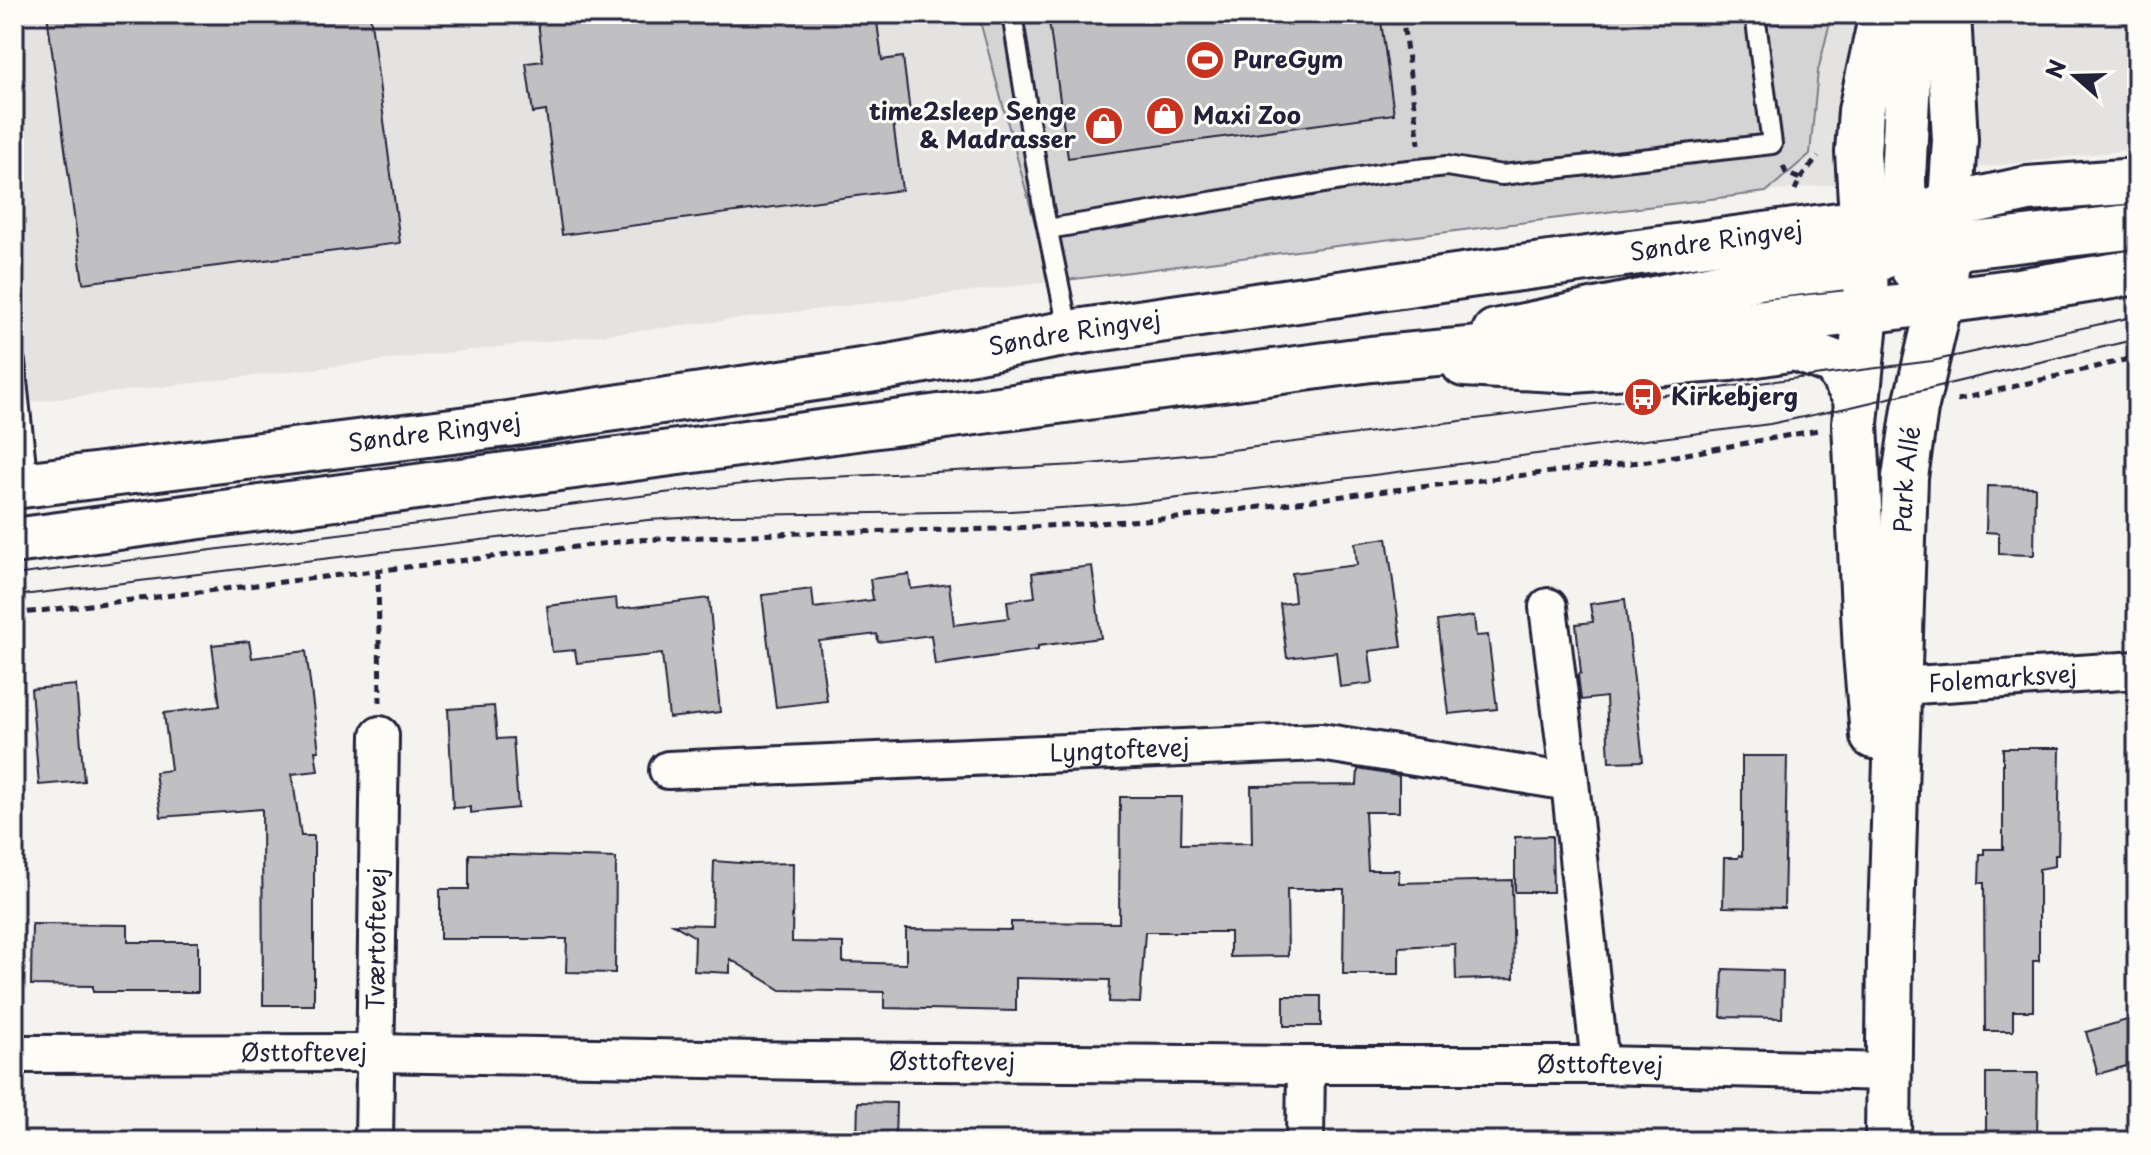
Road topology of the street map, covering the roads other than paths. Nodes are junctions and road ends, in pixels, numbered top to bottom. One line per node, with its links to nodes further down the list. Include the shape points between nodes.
1 (1012, 14): 10 (lane)
2 (1755, 14): 10 (lane, via 1772,144 1502,175 1447,166 1390,172)
3 (1882, 14): 8 (main road, Park Allé, via 1861,111)
4 (1911, 14): 11 (main road, via 1905,107)
5 (1948, 14): 7 (main road, via 1955,140)
6 (2137, 181): 7 (main road, Søndre Ringvej, via 2028,189)
7 (1950, 206): 11 (main road, Søndre Ringvej)
8 (1861, 222): 11 (main road, Søndre Ringvej); 12 (main road, Park Allé); 16 (main road, Søndre Ringvej)
9 (2137, 226): 11 (main road)
10 (1048, 229): 16 (lane)
11 (1918, 244): 12 (main road); 14 (main road); 15 (main road)
12 (1865, 265): 15 (main road, Park Allé); 17 (main road, via 1724,283)
13 (2137, 272): 14 (main road)
14 (1940, 302): 15 (main road); 24 (main road, Park Allé, via 1905,477)
15 (1866, 311): 17 (main road); 19 (main road, Park Allé)
16 (1069, 333): 20 (main road, Søndre Ringvej, via 888,367 508,424)
17 (1371, 359): 19 (main road, via 1574,370 1795,348 1835,363); 21 (main road)
18 (15, 362): 20 (lane)
19 (1856, 411): 24 (main road, Park Allé)
20 (21, 485)
21 (14, 541)
22 (1548, 607): 27 (street)
23 (2137, 670): 24 (street, Folemarksvej)
24 (1884, 687): 32 (main road, Park Allé)
25 (380, 735): 28 (street, Tværtoftevej)
26 (668, 770): 27 (street, Lyngtoftevej, via 1321,742)
27 (1570, 782): 31 (street)
28 (375, 1053): 29 (street, Østtoftevej); 30 (street, Østtoftevej); 33 (street, Tværtoftevej)
29 (14, 1054)
30 (1306, 1065): 31 (street, Østtoftevej); 34 (street)
31 (1600, 1065): 32 (street, Østtoftevej)
32 (1888, 1072): 35 (main road, Park Allé)
33 (374, 1141)
34 (1305, 1141)
35 (1888, 1141)

